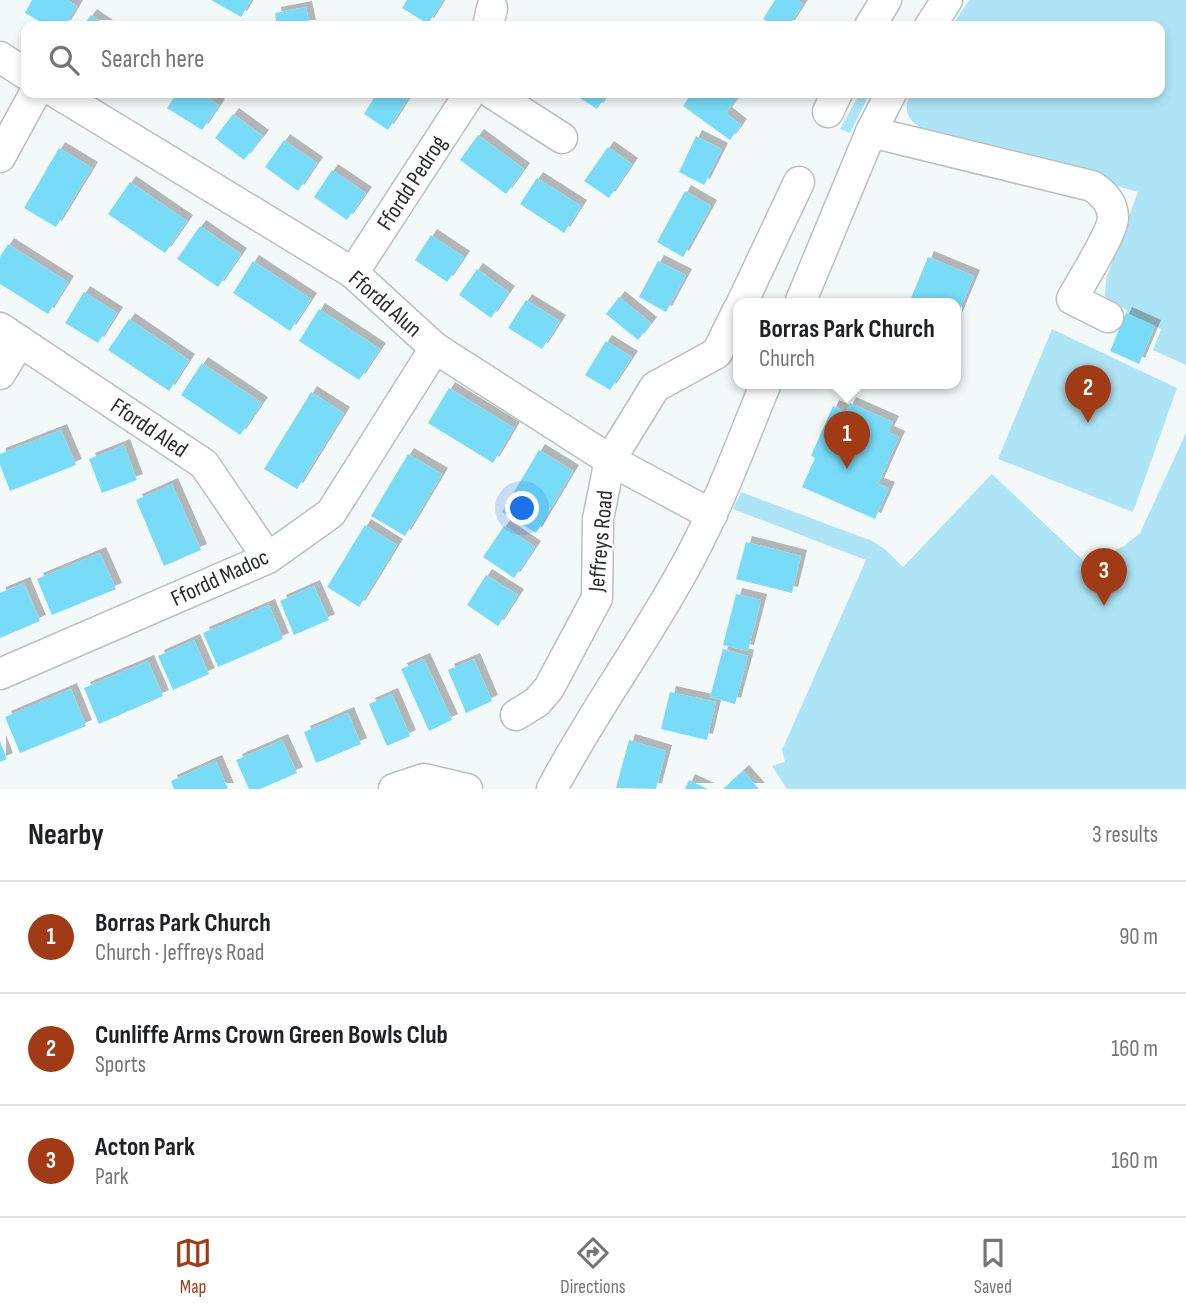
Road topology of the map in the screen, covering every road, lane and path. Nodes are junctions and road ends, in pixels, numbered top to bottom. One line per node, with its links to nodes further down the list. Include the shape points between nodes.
1 (886, 0): 3 (street)
2 (947, 0): 4 (street)
3 (873, 21)
4 (933, 21)
5 (0, 57): 6 (street)
6 (21, 71)
7 (32, 98): 14 (street)
8 (65, 98): 16 (street, Ffordd Alun)
9 (467, 98): 16 (street, Ffordd Pedrog)
10 (500, 98): 13 (street)
11 (888, 98): 12 (street)
12 (871, 132): 18 (street); 19 (street, via 1092,186 1103,194 1113,218 1072,299)
13 (562, 138)
14 (0, 157)
15 (799, 182): 17 (street)
16 (354, 273): 22 (street, Ffordd Alun)
17 (745, 298)
18 (802, 298)
19 (1108, 317)
20 (733, 320): 25 (street, Jeffreys Road, via 717,353 655,387)
21 (10, 334): 23 (street); 27 (street, Ffordd Aled, via 204,464)
22 (435, 348): 25 (street, Ffordd Alun); 27 (street, Ffordd Madoc, via 331,513)
23 (0, 374)
24 (764, 389): 26 (street)
25 (610, 460): 26 (street, Ffordd Alun); 29 (street, Jeffreys Road, via 598,519 597,598 549,688)
26 (712, 515): 32 (street, via 684,570)
27 (268, 558): 28 (street, Ffordd Madoc)
28 (0, 674)
29 (516, 715)
30 (394, 789): 31 (street, via 424,779)
31 (467, 789)
32 (552, 789)

